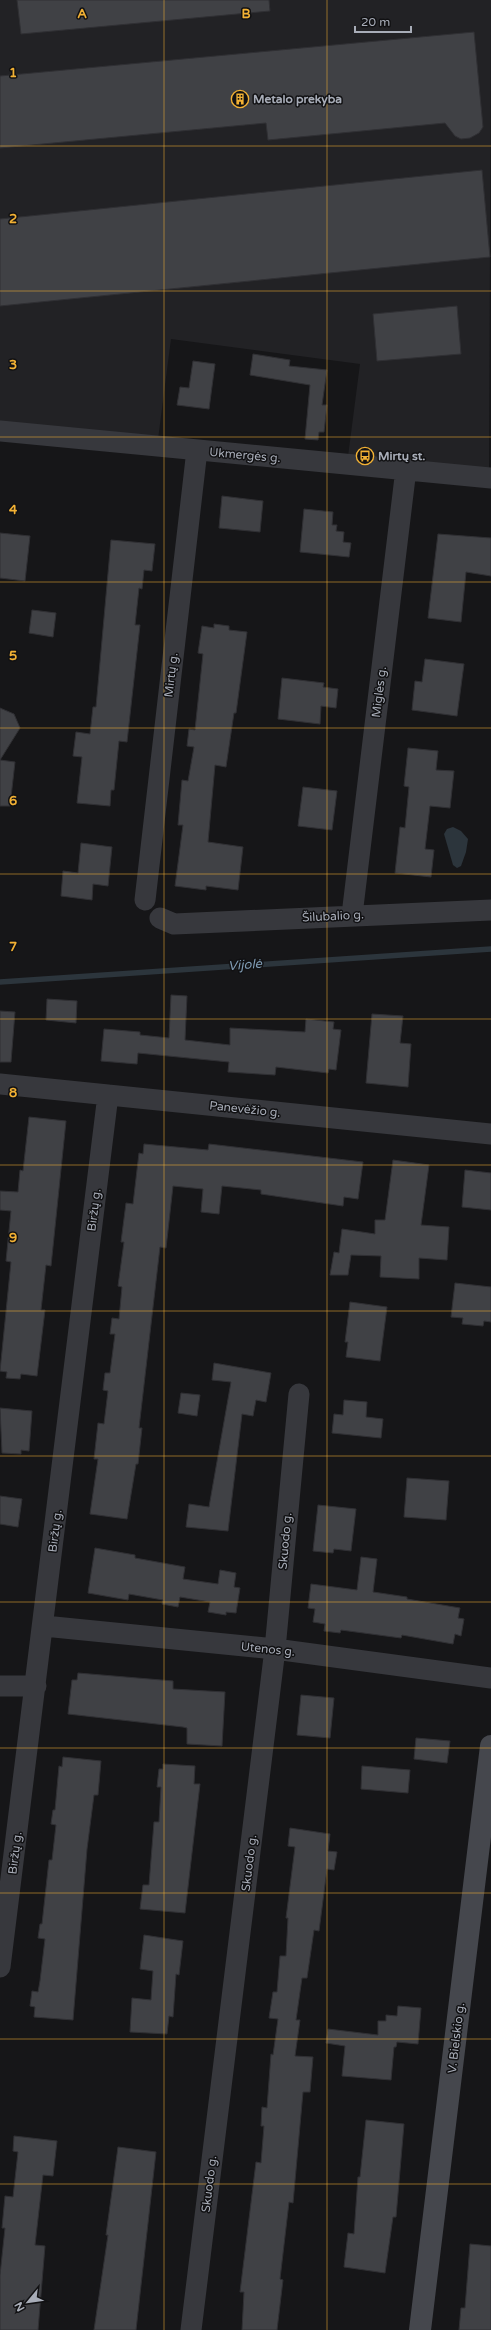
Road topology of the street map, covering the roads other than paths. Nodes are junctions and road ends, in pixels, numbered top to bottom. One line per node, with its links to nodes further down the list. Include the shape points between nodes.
1 (0, 431): 2 (street, Ukmergės g.)
2 (197, 450): 3 (street, Ukmergės g.); 5 (street, Mirtų g.)
3 (406, 469): 4 (street, Ukmergės g.); 7 (street, Miglės g.)
4 (491, 478)
5 (146, 900)
6 (491, 910): 7 (street, Šilubalio g.)
7 (352, 915): 8 (street, Šilubalio g.)
8 (167, 921)
9 (0, 1084): 10 (street, Panevėžio g.)
10 (108, 1095): 11 (street, Panevėžio g.); 13 (street, Biržų g.)
11 (491, 1134)
12 (299, 1394): 14 (street, Skuodo g.)
13 (44, 1626): 14 (street, Utenos g.); 17 (street, Biržų g.)
14 (275, 1649): 15 (street, Utenos g.); 20 (street, Skuodo g.)
15 (491, 1678)
16 (0, 1686): 17 (street)
17 (36, 1686): 19 (street, Biržų g.)
18 (491, 1746): 21 (street, V. Bielskio g.)
19 (0, 1967)
20 (192, 2330)
21 (420, 2330)

